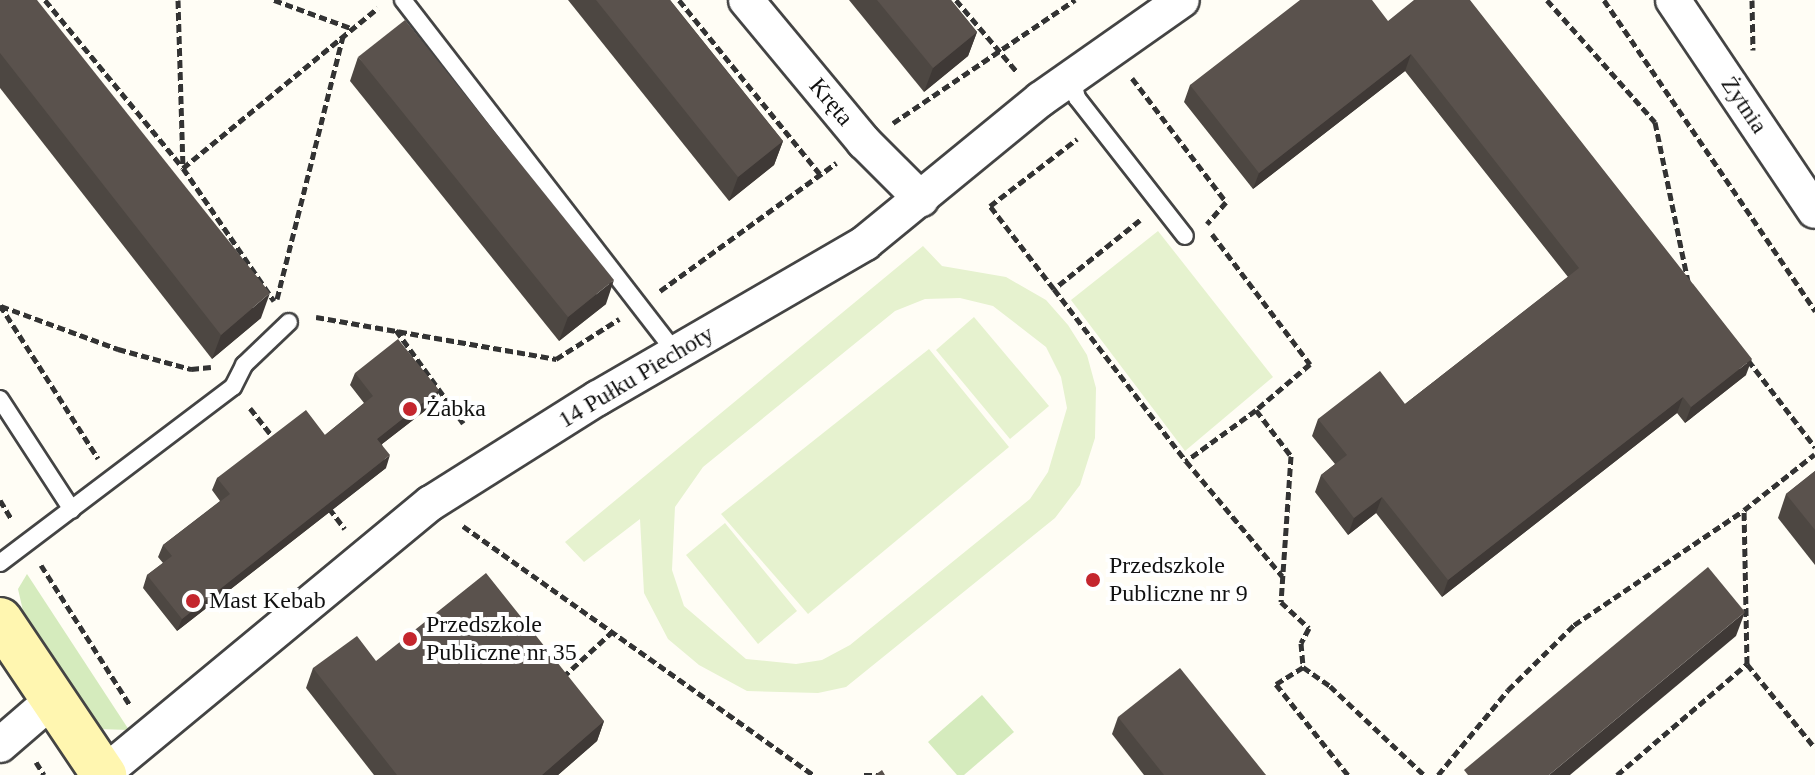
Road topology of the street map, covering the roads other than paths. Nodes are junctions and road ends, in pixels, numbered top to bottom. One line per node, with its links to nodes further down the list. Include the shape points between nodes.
1 (403, 0): 10 (lane)
2 (746, 0): 6 (street, Kręta, via 864,142)
3 (1182, 0): 5 (street, 14 Pułku Piechoty)
4 (1673, 0): 7 (street, Żytnia)
5 (1072, 78): 6 (street, 14 Pułku Piechoty); 8 (lane, via 1077,98)
6 (921, 199): 10 (street, 14 Pułku Piechoty, via 865,243)
7 (1815, 211)
8 (1185, 236)
9 (289, 322): 12 (lane, via 244,365 233,387)
10 (676, 353): 17 (street, 14 Pułku Piechoty, via 431,503)
11 (0, 399): 12 (lane)
12 (72, 510): 13 (lane)
13 (0, 563)
14 (0, 620): 15 (street)
15 (51, 701): 16 (street); 17 (street)
16 (0, 745)
17 (103, 774)

